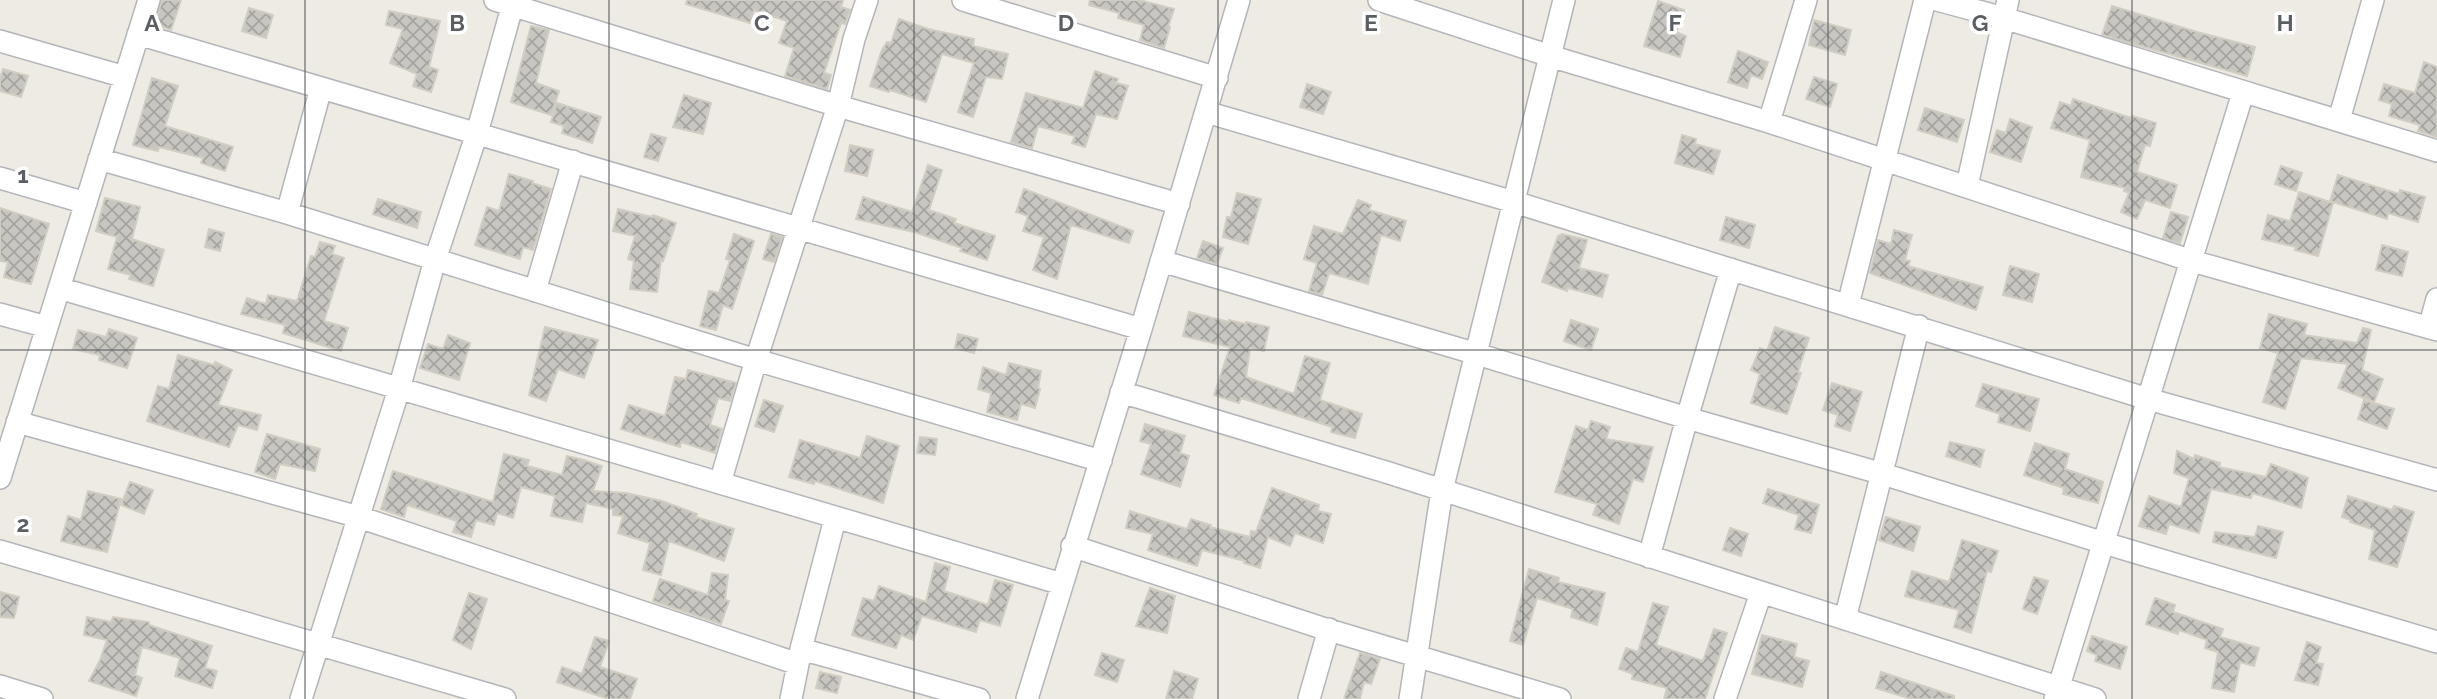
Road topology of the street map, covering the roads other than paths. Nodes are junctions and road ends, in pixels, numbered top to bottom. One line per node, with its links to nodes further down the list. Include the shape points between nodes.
1 (149, 0): 13 (street)
2 (867, 0): 20 (street)
3 (963, 0): 17 (street)
4 (1239, 0): 17 (street)
5 (1380, 0): 15 (street)
6 (1564, 0): 15 (street)
7 (1806, 0): 23 (street)
8 (1925, 0): 27 (street)
9 (1937, 0): 12 (street)
10 (2373, 0): 22 (street)
11 (507, 2): 20 (street); 24 (street)
12 (2006, 9): 19 (street); 30 (street)
13 (138, 34): 16 (street); 18 (street)
14 (0, 41): 16 (street)
15 (1550, 56): 23 (street); 31 (street)
16 (125, 77): 26 (street)
17 (1217, 78): 21 (street)
18 (321, 88): 24 (street); 34 (street)
19 (2243, 93): 22 (street); 38 (street)
20 (838, 106): 33 (street); 35 (street)
21 (1206, 112): 31 (street); 33 (street)
22 (2339, 120): 25 (street)
23 (1769, 122): 27 (street)
24 (477, 133): 28 (street); 36 (street)
25 (2437, 151)
26 (99, 159): 32 (street); 34 (street)
27 (1884, 160): 30 (street); 43 (street)
28 (573, 161): 35 (street); 41 (street)
29 (0, 178): 32 (street)
30 (1967, 186): 38 (street)
31 (1514, 202): 39 (street); 49 (street)
32 (86, 203): 40 (street)
33 (1179, 204): 37 (street)
34 (288, 213): 36 (street)
35 (798, 227): 47 (street); 50 (street)
36 (435, 260): 41 (street); 51 (street)
37 (1161, 261): 47 (street); 49 (street)
38 (2192, 261): 48 (street); 53 (street)
39 (1731, 269): 43 (street); 54 (street)
40 (59, 288): 46 (street); 51 (street)
41 (535, 291): 50 (street)
42 (2437, 299): 48 (street)
43 (1848, 305): 45 (street)
44 (0, 314): 46 (street)
45 (1919, 326): 53 (street); 58 (street)
46 (47, 327): 55 (street)
47 (1141, 329): 52 (street)
48 (2433, 329)
49 (1476, 354): 54 (street); 61 (street)
50 (756, 360): 56 (street); 60 (street)
51 (399, 389): 60 (street); 62 (street)
52 (1121, 392): 56 (street); 61 (street)
53 (2148, 398): 59 (street); 64 (street)
54 (1686, 418): 58 (street); 67 (street)
55 (17, 422): 57 (street); 62 (street)
56 (1101, 461): 65 (street)
57 (2, 464)
58 (1883, 474): 64 (street); 70 (street)
59 (2437, 480)
60 (720, 483): 63 (street)
61 (1442, 490): 67 (street); 74 (street)
62 (359, 517): 73 (street); 75 (street, via 639,612)
63 (835, 519): 68 (street); 75 (street)
64 (2104, 543): 72 (street); 77 (street)
65 (1072, 546): 68 (street); 71 (street)
66 (0, 551): 73 (street)
67 (1649, 557): 69 (street)
68 (1062, 584): 83 (street)
69 (1761, 593): 70 (street); 87 (street)
70 (1845, 619): 77 (street)
71 (1329, 629): 74 (street); 84 (street)
72 (2437, 642)
73 (319, 643): 79 (street); 80 (street)
74 (1418, 655): 85 (street); 86 (street)
75 (800, 657): 81 (street); 82 (street)
76 (0, 685): 78 (street)
77 (2057, 693): 88 (street)
78 (42, 699)
79 (301, 699)
80 (505, 699)
81 (792, 699)
82 (979, 699)
83 (1028, 699)
84 (1309, 699)
85 (1410, 699)
86 (1560, 699)
87 (1726, 699)
88 (2095, 699)

